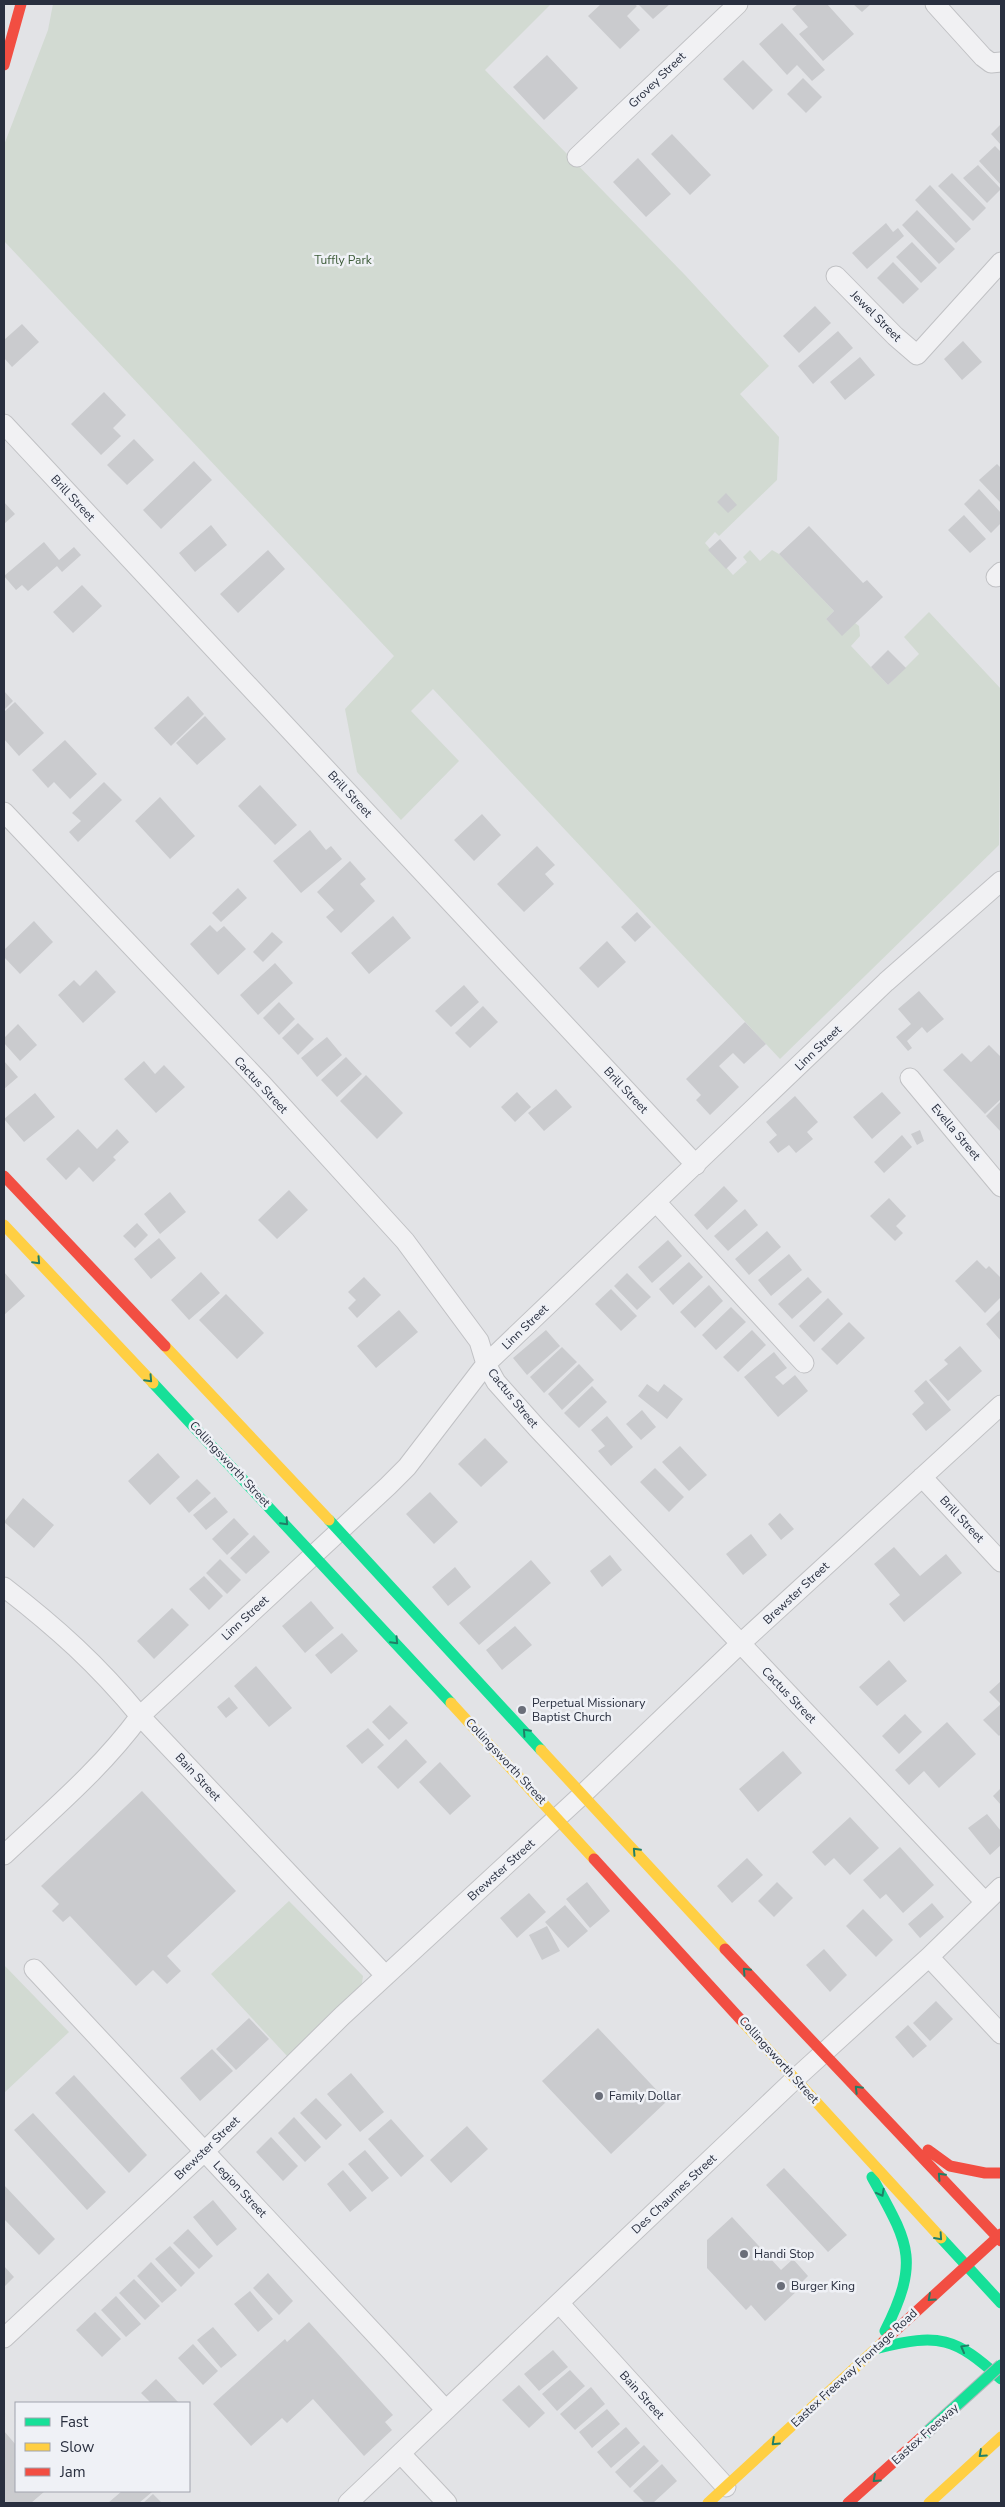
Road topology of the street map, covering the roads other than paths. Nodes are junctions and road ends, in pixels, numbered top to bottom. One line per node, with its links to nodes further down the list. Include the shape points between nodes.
1 (21, 4): 5 (main road)
2 (738, 4): 6 (street, Grovey Street)
3 (935, 4): 4 (street, via 983,57 991,63)
4 (1001, 62)
5 (4, 65)
6 (577, 157)
7 (1001, 262): 8 (street, Jewel Street, via 917,355)
8 (836, 276)
9 (4, 424): 13 (street, Brill Street)
10 (4, 812): 19 (street, Cactus Street, via 405,1241 479,1342)
11 (1001, 881): 13 (street, Linn Street, via 886,982)
12 (910, 1078): 15 (street, Evella Street)
13 (696, 1165): 16 (street, Linn Street)
14 (4, 1176): 22 (main road)
15 (1001, 1187)
16 (656, 1202): 18 (street); 19 (street, Linn Street)
17 (4, 1225): 23 (main road, Collingsworth Street, one-way to 23)
18 (804, 1363)
19 (486, 1364): 22 (street, Linn Street, via 407,1467); 26 (street, Cactus Street, via 496,1382 537,1428)
20 (1001, 1405): 21 (street, Brewster Street)
21 (922, 1477): 24 (street, Brill Street); 26 (street, Brewster Street)
22 (339, 1531): 23 (street, Linn Street); 28 (main road, one-way to 22)
23 (314, 1553): 27 (street, Linn Street); 29 (main road, Collingsworth Street, one-way to 29)
24 (1001, 1562)
25 (4, 1587): 27 (street, Bain Street, via 72,1642 104,1673)
26 (740, 1644): 28 (street, Brewster Street); 32 (street, Cactus Street)
27 (140, 1716): 30 (street, Linn Street, via 57,1806); 35 (street, Bain Street)
28 (583, 1794): 29 (street, Brewster Street); 37 (main road, one-way to 28)
29 (558, 1818): 35 (street, Brewster Street); 38 (main road, Collingsworth Street)
30 (4, 1855)
31 (1001, 1887): 32 (street, Des Chaumes Street)
32 (985, 1902): 33 (street, Des Chaumes Street)
33 (929, 1957): 36 (street); 37 (street, Des Chaumes Street)
34 (34, 1969): 41 (street, Legion Street)
35 (385, 1975): 41 (street, Brewster Street)
36 (1001, 2034)
37 (823, 2054): 38 (street, Des Chaumes Street); 39 (main road, one-way to 37)
38 (796, 2078): 40 (main road, Collingsworth Street); 45 (street, Des Chaumes Street)
39 (892, 2124): 42 (main road, via 950,2166); 43 (main road, one-way to 39)
40 (848, 2136): 44 (main road, Collingsworth Street, one-way to 44); 48 (main road, one-way to 48, via 903,2234 910,2261 900,2305)
41 (205, 2151): 47 (street, Brewster Street); 51 (street, Legion Street)
42 (1001, 2173)
43 (1000, 2238): 44 (main road, Eastex Freeway Frontage Road)
44 (967, 2266): 46 (main road, Collingsworth Street); 48 (main road, Eastex Freeway Frontage Road, one-way to 48)
45 (558, 2303): 51 (street, Des Chaumes Street); 54 (street, Bain Street)
46 (1001, 2303)
47 (4, 2338)
48 (874, 2350): 50 (main road, one-way to 48, via 975,2354 943,2339 914,2339); 54 (main road, Eastex Freeway Frontage Road, one-way to 54)
49 (1001, 2365): 58 (main road, Eastex Freeway, one-way to 58, bridge)
50 (1001, 2379)
51 (446, 2409): 53 (street, Des Chaumes Street)
52 (1001, 2437): 59 (main road, one-way to 59)
53 (401, 2454): 55 (street, Des Chaumes Street); 56 (street)
54 (726, 2487): 57 (main road, Eastex Freeway Frontage Road)
55 (348, 2503)
56 (447, 2503)
57 (708, 2503)
58 (848, 2503)
59 (929, 2503)

